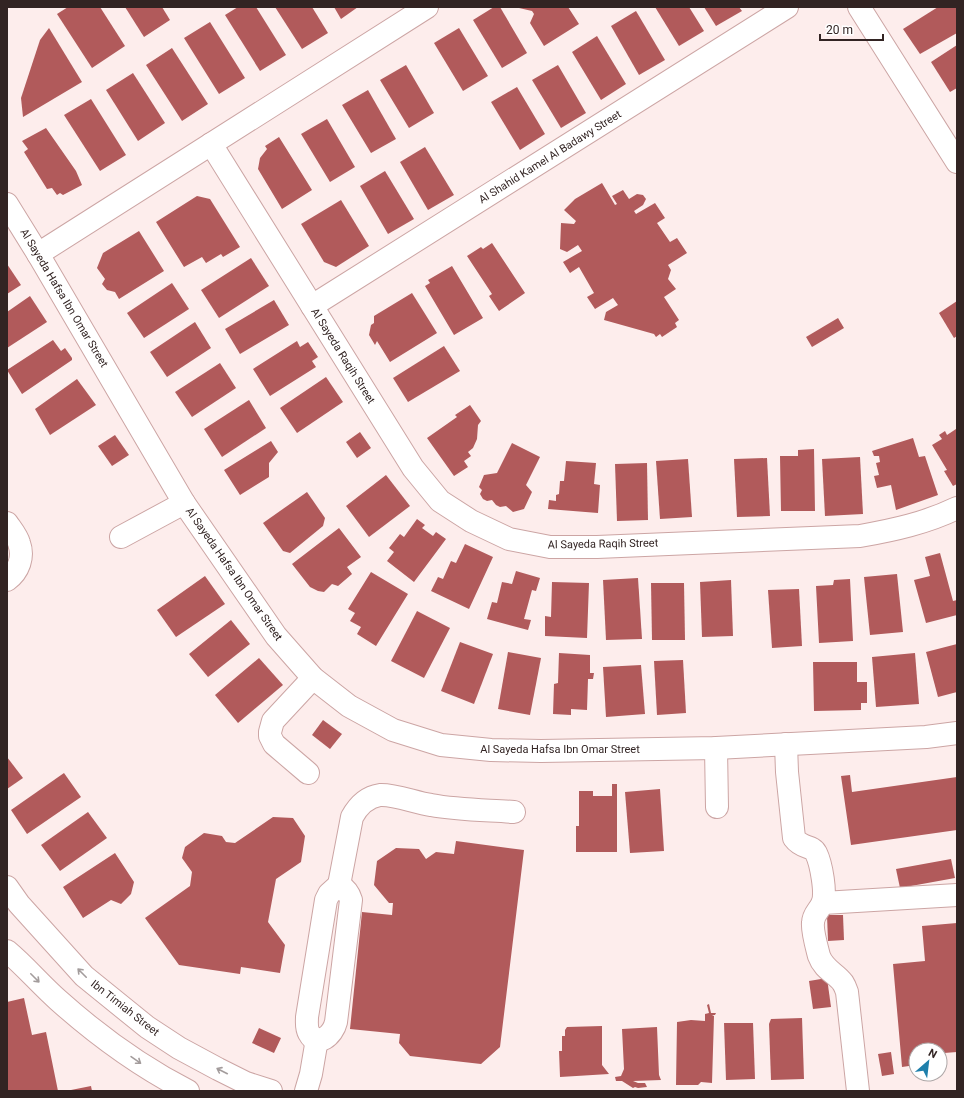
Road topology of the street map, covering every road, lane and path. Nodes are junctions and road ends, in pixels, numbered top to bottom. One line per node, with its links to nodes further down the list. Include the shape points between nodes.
1 (427, 7): 4 (street)
2 (787, 7): 8 (street, Al Shahid Kamel Al Badawy Street)
3 (859, 7): 5 (street)
4 (211, 144): 7 (street); 8 (street, Al Sayeda Raqih Street)
5 (957, 162)
6 (7, 204): 7 (street, Al Sayeda Hafsa Ibn Omar Street)
7 (38, 254): 9 (street, Al Sayeda Hafsa Ibn Omar Street)
8 (312, 306): 10 (street, Al Sayeda Raqih Street, via 413,468 440,501 471,521 509,539 550,547 597,547 860,536 899,529 944,515)
9 (184, 502): 12 (street); 14 (street, Al Sayeda Hafsa Ibn Omar Street, via 276,636)
10 (957, 508)
11 (7, 523): 13 (street, via 19,542 21,551 17,569)
12 (121, 538)
13 (7, 580)
14 (313, 678): 17 (street, Al Sayeda Hafsa Ibn Omar Street, via 348,706 393,730 441,745 541,751); 18 (street, via 273,722 270,732 274,744)
15 (957, 733): 16 (street, Al Sayeda Hafsa Ibn Omar Street, via 926,737)
16 (786, 744): 17 (street, Al Sayeda Hafsa Ibn Omar Street); 24 (street, via 794,838 798,843 816,852 822,872)
17 (716, 748): 19 (street)
18 (308, 773)
19 (717, 807)
20 (514, 812): 21 (street, via 433,806 389,795 370,798 363,802 352,817)
21 (339, 885): 26 (street, via 328,894 326,900 307,1017 308,1032); 26 (street, via 346,889 351,900 336,1022 330,1035)
22 (7, 887): 27 (street, Ibn Timiah Street, one-way to 22, via 84,976 19,904)
23 (957, 895): 24 (street)
24 (823, 903): 33 (street, via 814,916 813,928 822,963 843,983 847,992)
25 (7, 951): 28 (street, one-way to 28, via 58,1000)
26 (317, 1039): 32 (street)
27 (179, 1048): 28 (street); 29 (street, Ibn Timiah Street, one-way to 27)
28 (158, 1084): 30 (street)
29 (243, 1087): 31 (street, Ibn Timiah Street)
30 (188, 1091)
31 (271, 1091)
32 (306, 1091)
33 (858, 1091)

